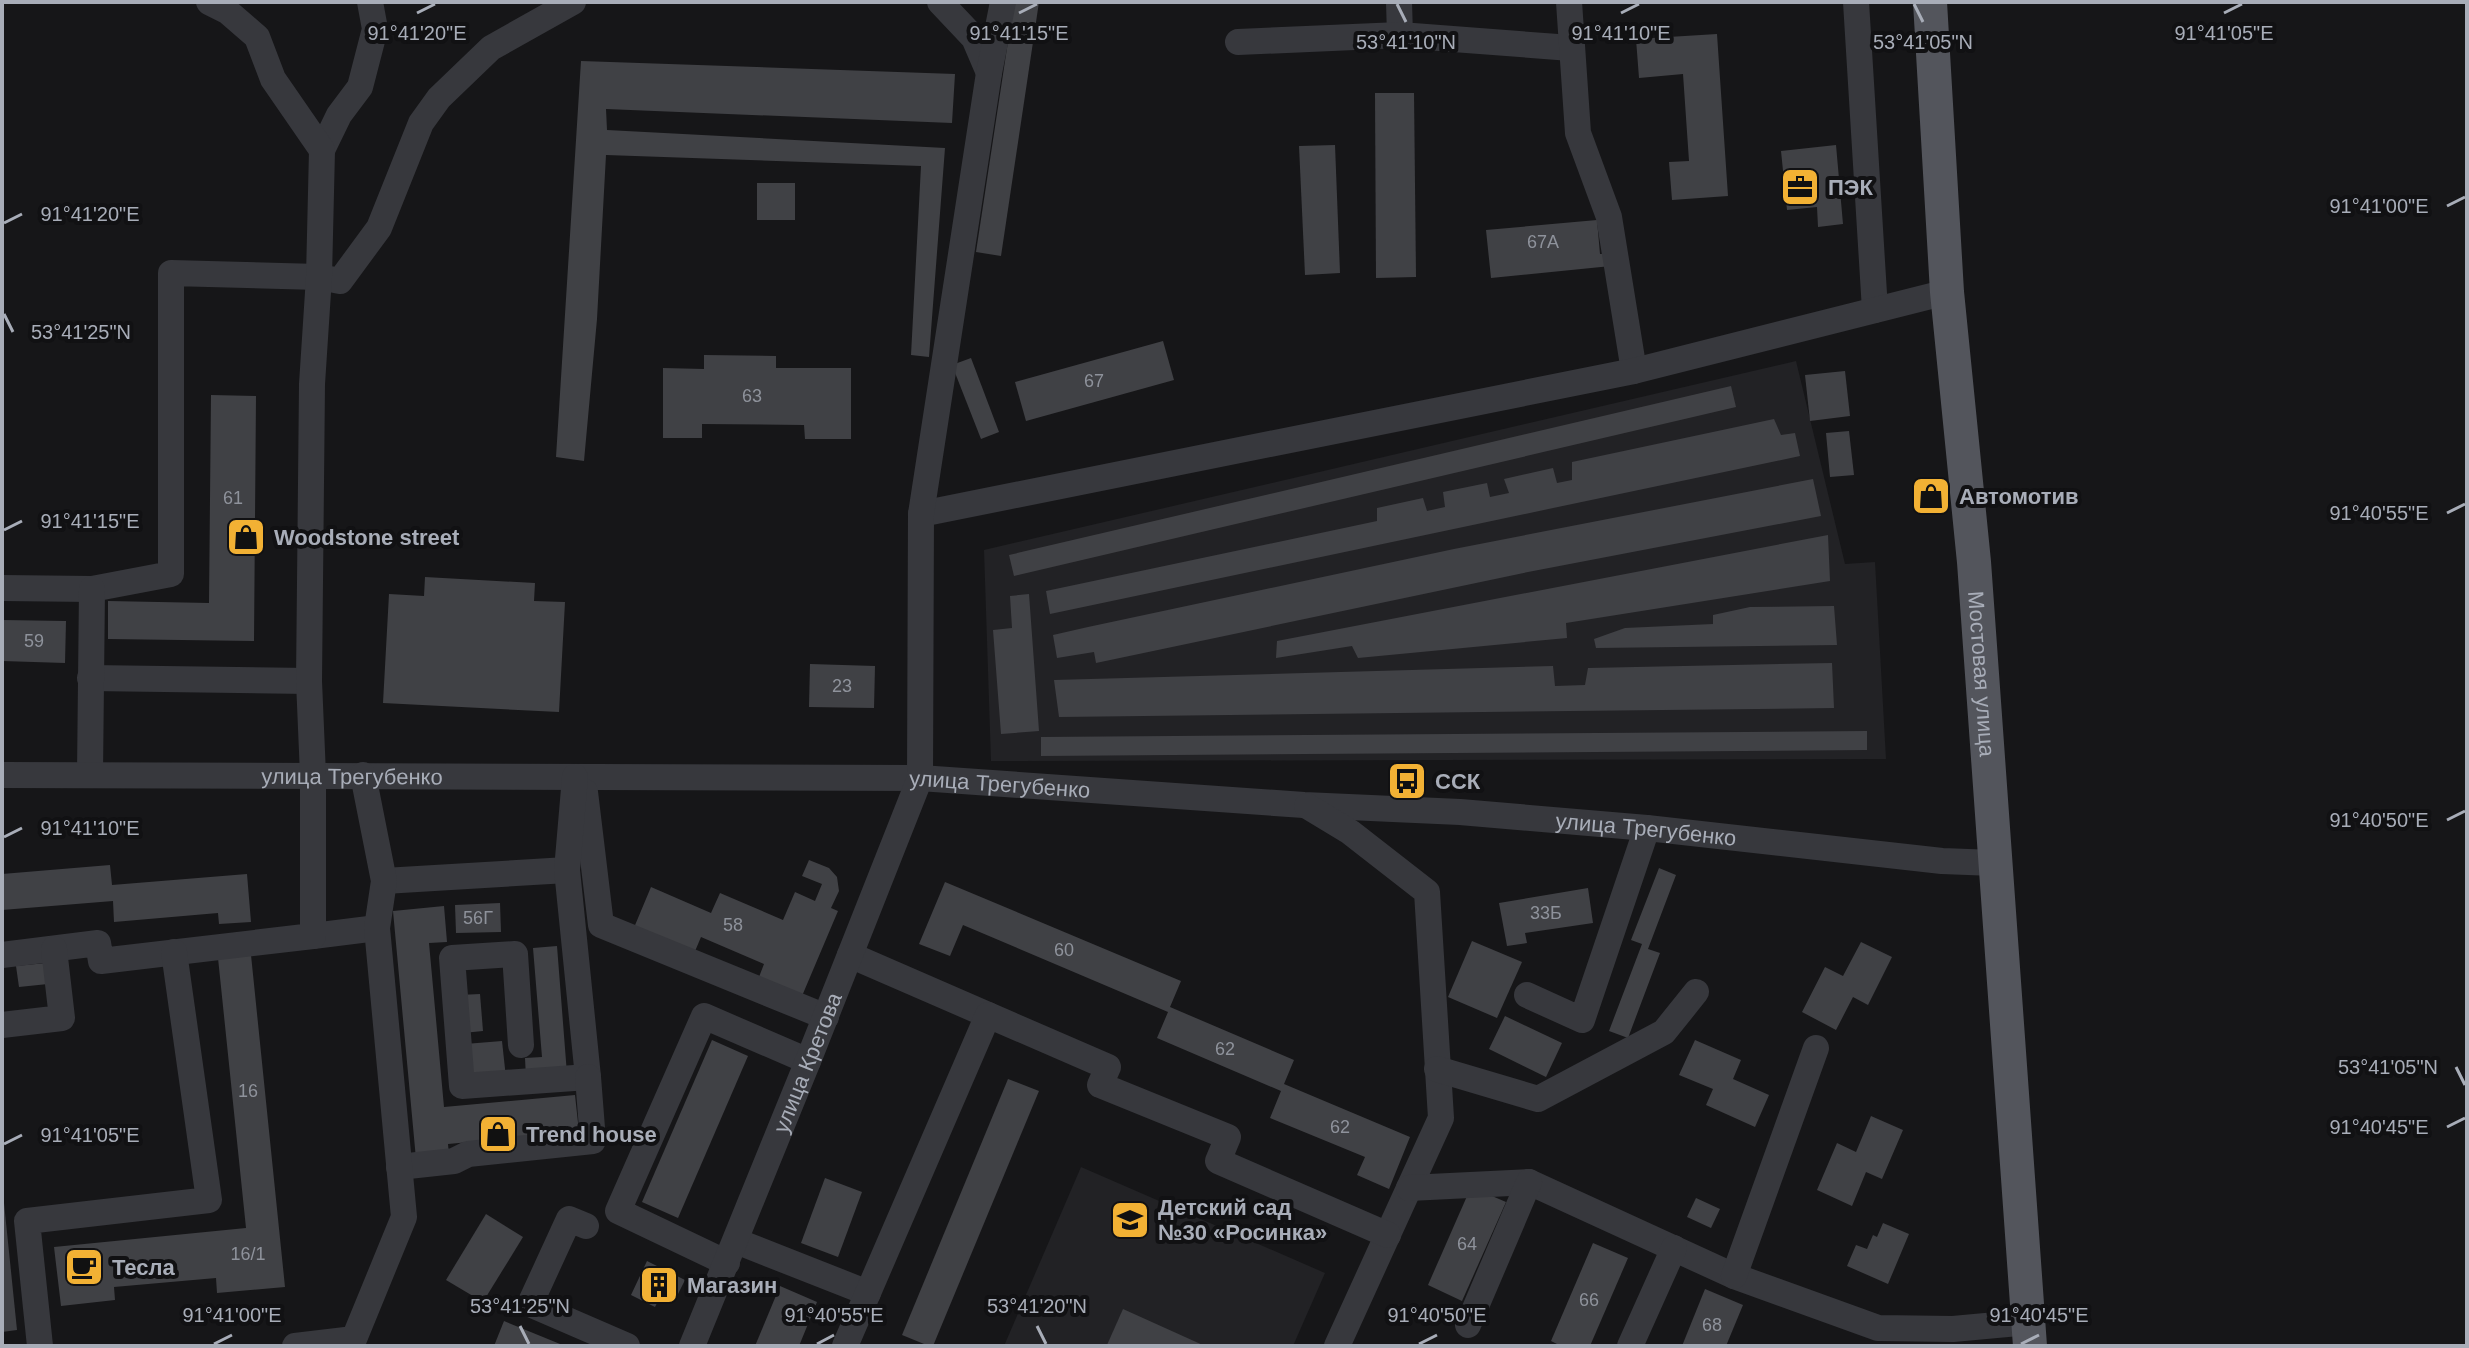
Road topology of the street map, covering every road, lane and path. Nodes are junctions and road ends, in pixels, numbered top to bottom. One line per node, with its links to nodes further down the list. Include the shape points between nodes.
1 (209, 2): 14 (street, via 257,37 273,79)
2 (370, 2): 14 (street, via 375,29 360,87)
3 (573, 2): 15 (street, via 491,48 439,98 421,123 379,228 340,281)
4 (940, 2): 13 (street, via 974,38)
5 (1003, 2): 13 (street)
6 (1399, 2): 10 (street)
7 (1569, 2): 12 (street)
8 (1856, 2): 17 (street)
9 (1930, 2): 16 (main road, Мостовая улица)
10 (1400, 35): 11 (street); 12 (street)
11 (1238, 42)
12 (1571, 48): 18 (street, via 1578,133 1609,217)
13 (989, 73): 19 (street)
14 (322, 150): 15 (street)
15 (319, 277): 21 (street, via 171,273 171,574); 23 (street, via 312,384)
16 (1947, 292): 17 (street); 32 (main road, Мостовая улица, via 1974,562)
17 (1875, 310): 18 (street)
18 (1634, 371): 19 (street)
19 (921, 514): 29 (street)
20 (2, 588): 21 (street)
21 (92, 589): 22 (street)
22 (90, 678): 23 (street); 24 (street)
23 (309, 681): 26 (street)
24 (90, 774): 25 (street, улица Трегубенко); 26 (street, улица Трегубенко)
25 (2, 775)
26 (313, 775): 27 (street, улица Трегубенко); 36 (street)
27 (363, 775): 28 (street, улица Трегубенко); 34 (street)
28 (579, 777): 29 (street, улица Трегубенко); 33 (street); 44 (street, via 601,925)
29 (920, 778): 30 (street, улица Трегубенко); 40 (street, улица Кретова)
30 (1304, 805): 31 (street, улица Трегубенко); 49 (street, via 1350,832 1427,892)
31 (1647, 828): 32 (street, улица Трегубенко); 42 (street, via 1582,1020)
32 (1994, 863): 61 (main road, Мостовая улица)
33 (567, 870): 34 (street); 50 (street)
34 (384, 881): 35 (street)
35 (377, 928): 36 (street); 51 (street)
36 (313, 936): 38 (street)
37 (54, 949): 38 (street, via 98,943 101,961); 39 (street); 45 (street, via 62,1018)
38 (174, 952): 63 (street, via 209,1200 27,1221)
39 (2, 955)
40 (850, 955): 43 (street); 44 (street, улица Кретова)
41 (1696, 992): 49 (street, via 1664,1032 1538,1099)
42 (1527, 995)
43 (988, 1015): 55 (street, via 1108,1067 1100,1085 1228,1137 1218,1161); 59 (street)
44 (826, 1017): 48 (street, улица Кретова)
45 (2, 1025)
46 (521, 1045): 50 (street, via 515,954 452,958 462,1086)
47 (1816, 1048): 58 (street)
48 (808, 1061): 57 (street, улица Кретова); 57 (street, via 704,1016 618,1211)
49 (1437, 1069): 53 (street, via 1441,1118)
50 (588, 1077): 51 (street, via 593,1141)
51 (399, 1167): 64 (street, via 404,1217 354,1339)
52 (1529, 1182): 53 (street); 56 (street); 60 (street)
53 (1409, 1188): 55 (street)
54 (586, 1226): 65 (street, via 569,1219 530,1304)
55 (1388, 1235): 68 (street)
56 (1674, 1248): 58 (street); 69 (street)
57 (731, 1252): 59 (street); 66 (street, улица Кретова)
58 (1734, 1276): 62 (street, via 1878,1328)
59 (868, 1293): 67 (street)
60 (1468, 1325)
61 (2030, 1334): 62 (street)
62 (1953, 1338)
63 (40, 1346)
64 (295, 1346)
65 (627, 1346)
66 (692, 1346)
67 (845, 1346)
68 (1337, 1346)
69 (1630, 1346)

